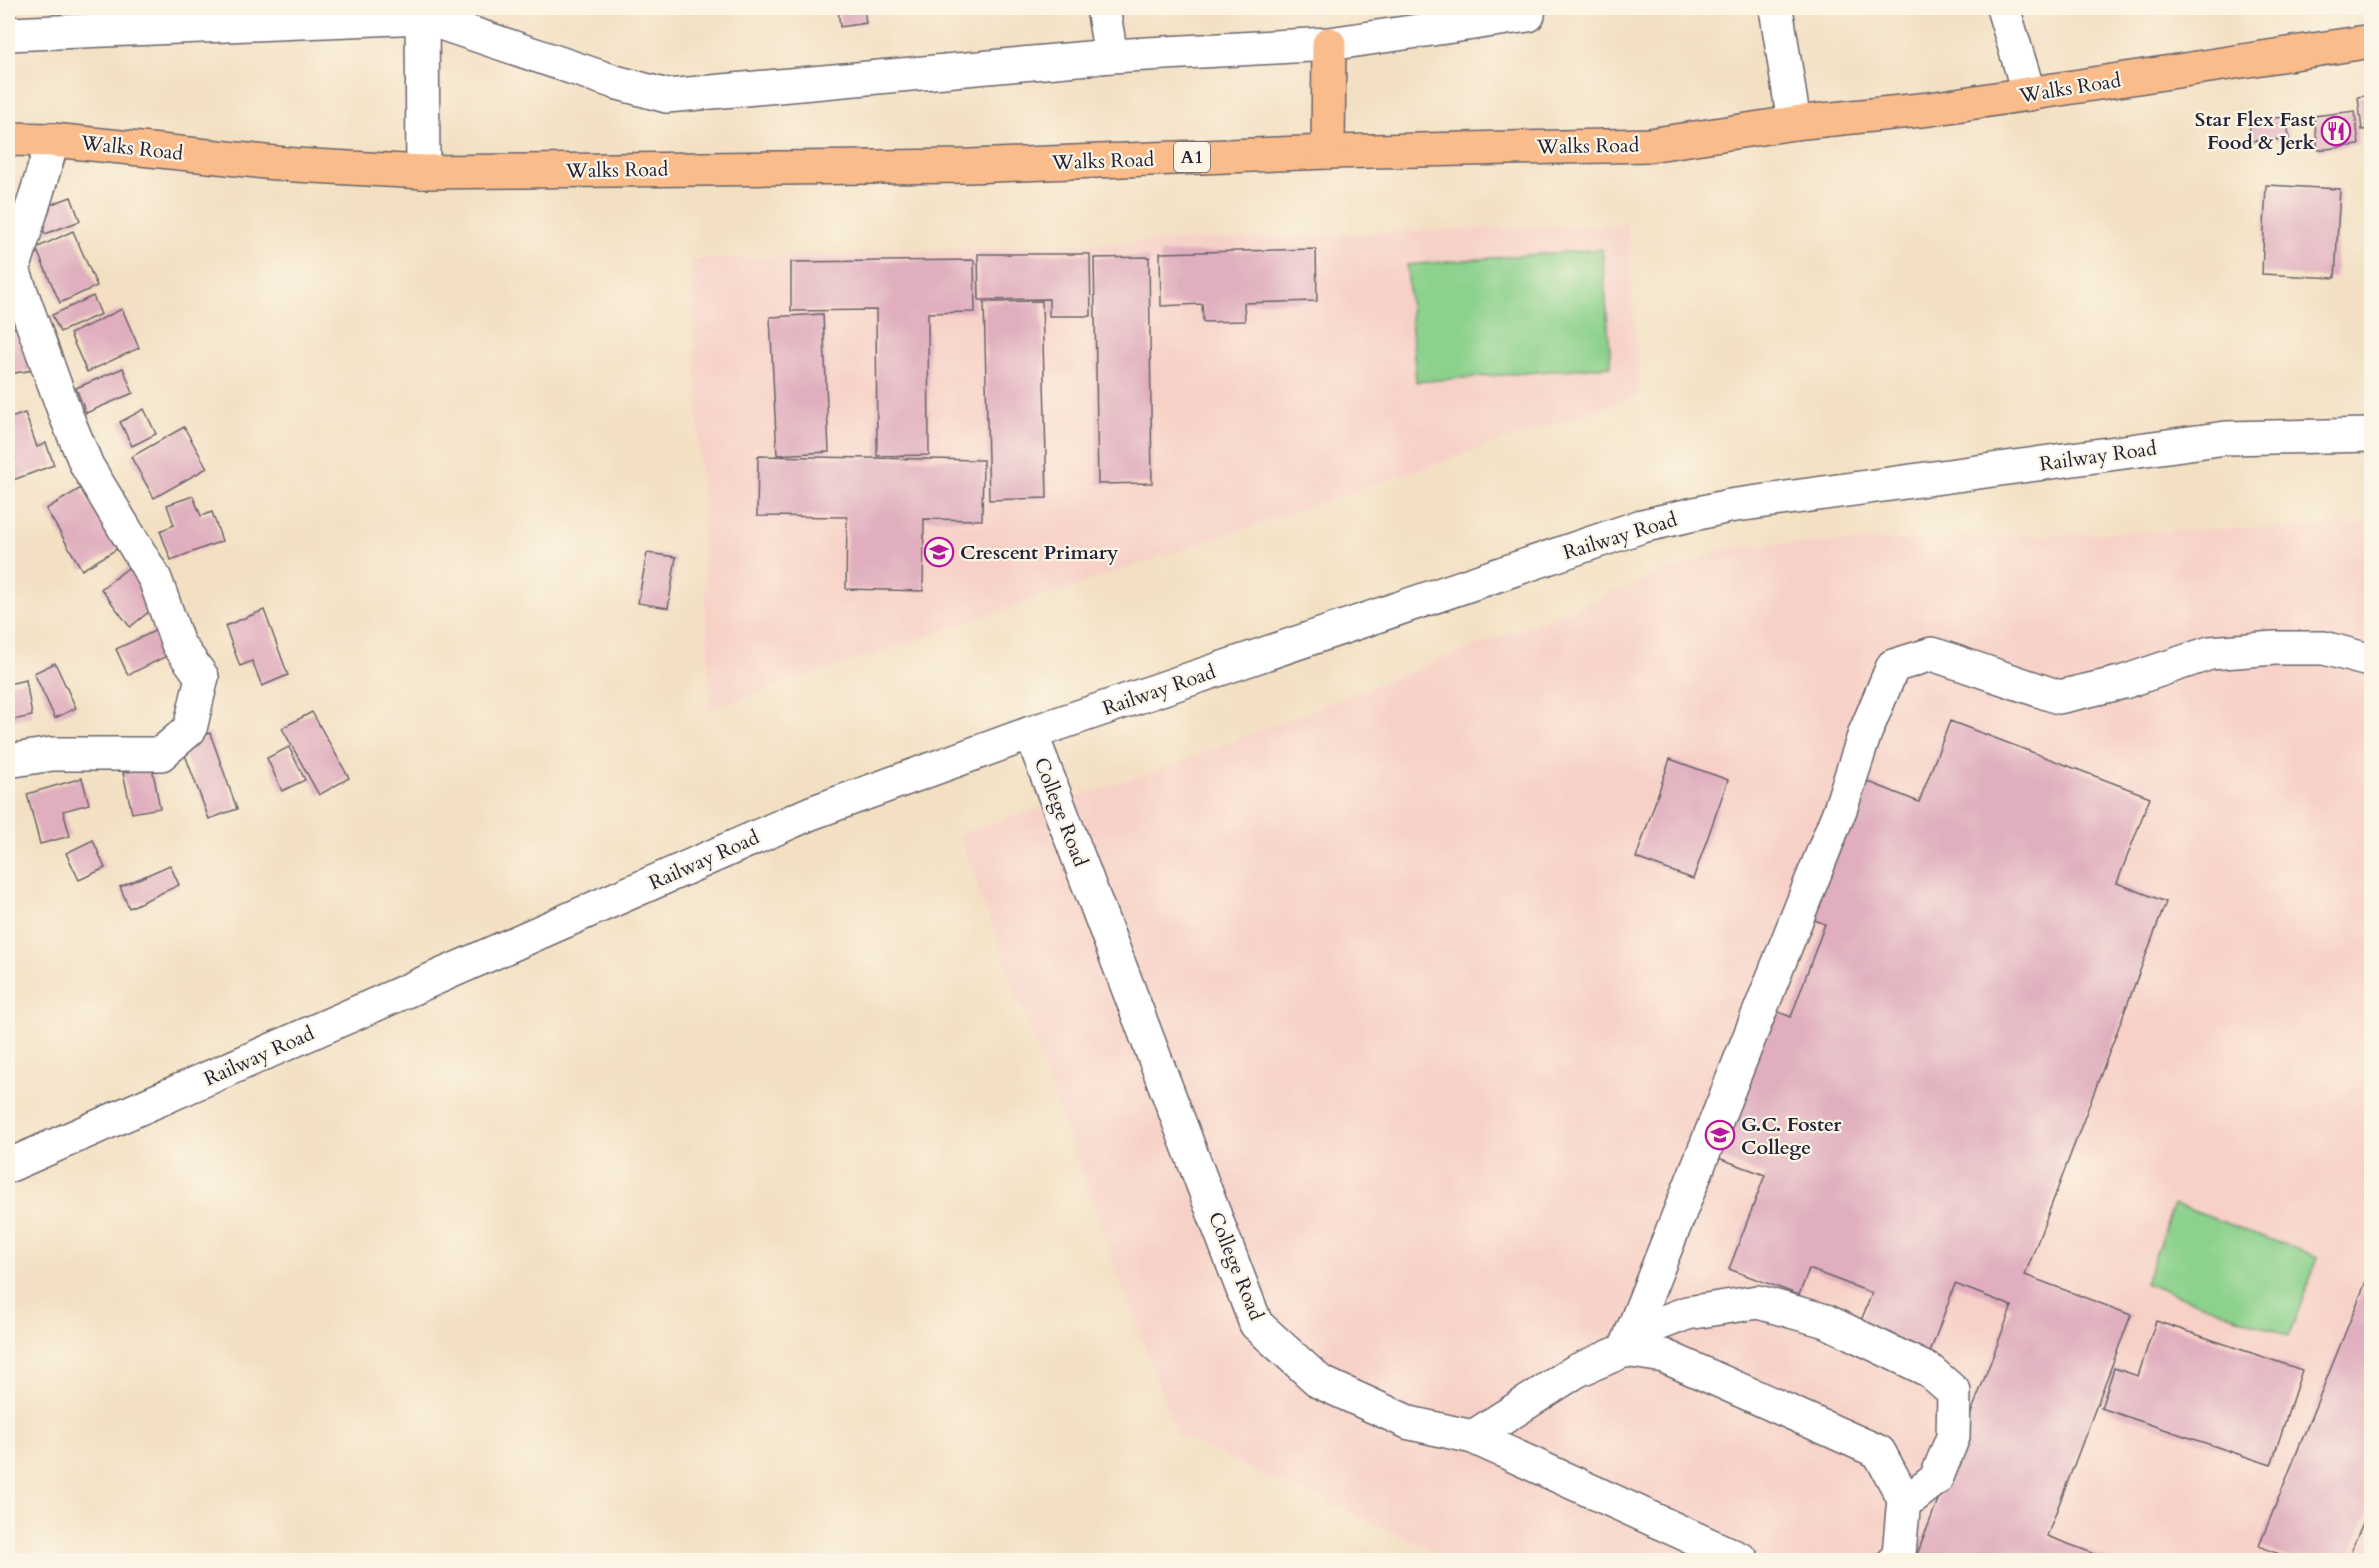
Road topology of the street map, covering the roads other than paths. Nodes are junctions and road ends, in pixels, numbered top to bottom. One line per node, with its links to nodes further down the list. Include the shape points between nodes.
1 (1103, 8): 9 (street)
2 (1776, 8): 11 (street)
3 (2003, 8): 10 (street)
4 (1529, 11): 8 (street)
5 (423, 12): 6 (street); 9 (street, via 615,82 667,96); 15 (street)
6 (8, 34)
7 (2372, 41): 10 (main road, Walks Road / A1)
8 (1329, 44): 9 (street); 14 (main road)
9 (1111, 56)
10 (2029, 94): 11 (main road, Walks Road / A1)
11 (1794, 123): 14 (main road, Walks Road / A1, via 1649,145)
12 (8, 139): 13 (main road, Walks Road / A1)
13 (53, 140): 15 (main road, Walks Road / A1, via 295,165); 19 (street, via 13,270 87,466 155,579 178,645 202,677 190,729 161,754 52,754)
14 (1328, 152): 15 (main road, Walks Road / A1, via 970,166)
15 (423, 172)
16 (2372, 435): 18 (street, Railway Road, via 2226,438 1728,506 1642,526)
17 (2372, 661): 21 (street, via 2324,648 2210,653 2124,682 2059,697 1932,654 1893,666)
18 (1031, 733): 20 (street, Railway Road, via 811,813); 22 (street, College Road, via 1256,1324 1320,1382 1410,1423)
19 (8, 761)
20 (8, 1166)
21 (1629, 1342): 22 (street); 23 (street, via 1879,1452); 23 (street, via 1687,1313 1758,1302 1826,1321 1930,1371 1954,1392 1953,1437 1936,1479)
22 (1473, 1437): 24 (street, College Road)
23 (1904, 1499): 25 (street, via 1899,1554)
24 (1742, 1560)
25 (1895, 1560)

